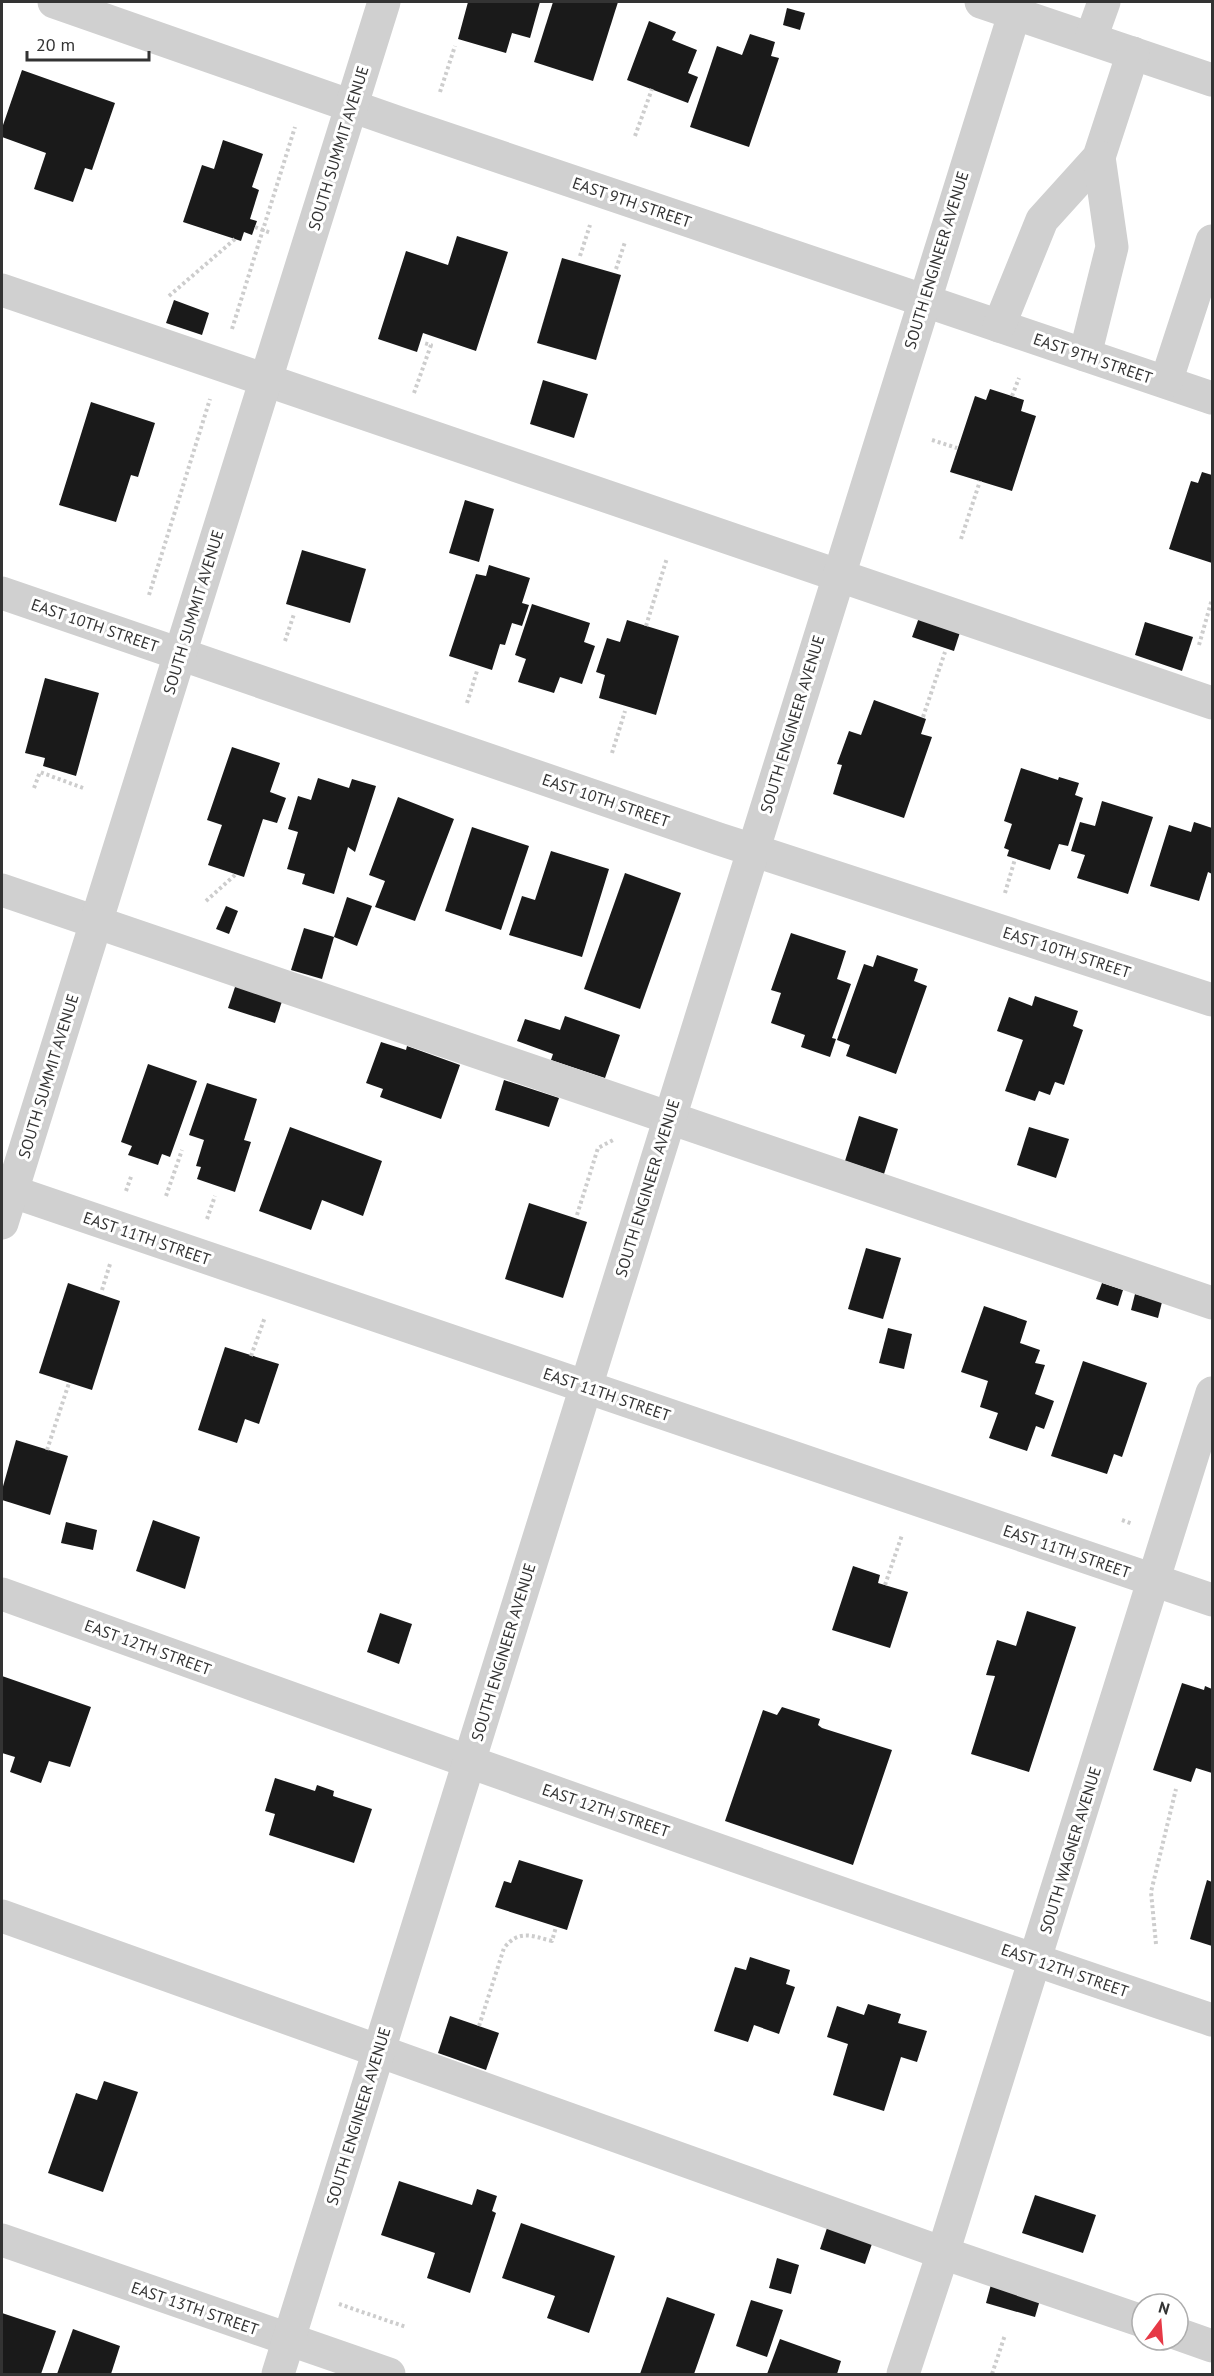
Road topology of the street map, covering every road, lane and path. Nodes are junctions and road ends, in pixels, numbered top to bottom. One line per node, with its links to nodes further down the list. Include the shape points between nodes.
1 (54, 2): 12 (street, EAST 9TH STREET)
2 (384, 2): 12 (street, SOUTH SUMMIT AVENUE)
3 (981, 2): 5 (street)
4 (1104, 2): 6 (street)
5 (1016, 7): 6 (street); 23 (street, SOUTH ENGINEER AVENUE)
6 (1091, 39): 8 (street)
7 (455, 46): 11 (path)
8 (1133, 53): 9 (street); 14 (street)
9 (1212, 80)
10 (652, 89): 13 (path)
11 (440, 92)
12 (351, 106): 23 (street, EAST 9TH STREET); 28 (street, SOUTH SUMMIT AVENUE)
13 (635, 136)
14 (1098, 157): 24 (street, via 1042,220); 26 (street, via 1113,247)
15 (593, 216): 19 (path)
16 (235, 239): 22 (path)
17 (1212, 241): 29 (street)
18 (625, 242): 20 (path)
19 (580, 256)
20 (616, 269)
21 (2, 290): 28 (street)
22 (169, 296)
23 (923, 301): 24 (street, EAST 9TH STREET); 38 (street, SOUTH ENGINEER AVENUE)
24 (999, 326): 26 (street, EAST 9TH STREET)
25 (424, 343): 32 (path, via 431,345)
26 (1085, 355): 29 (street, EAST 9TH STREET)
27 (1019, 378): 30 (path)
28 (265, 380): 32 (street); 46 (street, SOUTH SUMMIT AVENUE)
29 (1166, 382): 31 (street, EAST 9TH STREET)
30 (1012, 396)
31 (1212, 398)
32 (402, 427): 38 (street)
33 (932, 440): 34 (path)
34 (957, 448)
35 (980, 482): 36 (path)
36 (961, 539)
37 (669, 551): 42 (path)
38 (838, 576): 49 (street); 55 (street, SOUTH ENGINEER AVENUE)
39 (2, 593): 46 (street, EAST 10TH STREET)
40 (1212, 599): 44 (path)
41 (294, 614): 43 (path)
42 (646, 626)
43 (285, 641)
44 (1198, 645)
45 (946, 648): 51 (path)
46 (180, 654): 55 (street, EAST 10TH STREET); 61 (street, SOUTH SUMMIT AVENUE)
47 (477, 671): 48 (path)
48 (467, 704)
49 (1212, 704)
50 (625, 711): 52 (path)
51 (923, 717)
52 (612, 753)
53 (34, 788): 54 (path, via 40,772)
54 (83, 788)
55 (753, 850): 62 (street, EAST 10TH STREET); 63 (street, SOUTH ENGINEER AVENUE)
56 (1016, 859): 60 (path)
57 (236, 874): 59 (path)
58 (2, 890): 61 (street)
59 (206, 901)
60 (1001, 903)
61 (96, 922): 63 (street); 66 (street, SOUTH SUMMIT AVENUE)
62 (1212, 1000)
63 (669, 1118): 70 (street); 72 (street, SOUTH ENGINEER AVENUE)
64 (616, 1139): 68 (path, via 598,1148)
65 (182, 1150): 67 (path)
66 (7, 1189): 69 (street, SOUTH SUMMIT AVENUE); 72 (street, EAST 11TH STREET)
67 (166, 1196)
68 (577, 1215)
69 (2, 1223)
70 (1212, 1303)
71 (69, 1383): 74 (path)
72 (585, 1387): 76 (street, EAST 11TH STREET); 80 (street, SOUTH ENGINEER AVENUE)
73 (1212, 1393): 76 (street, SOUTH WAGNER AVENUE)
74 (47, 1450)
75 (902, 1535): 77 (path)
76 (1154, 1580): 79 (street, EAST 11TH STREET); 85 (street, SOUTH WAGNER AVENUE)
77 (885, 1585)
78 (2, 1594): 80 (street, EAST 12TH STREET)
79 (1212, 1600)
80 (469, 1761): 85 (street, EAST 12TH STREET); 88 (street, SOUTH ENGINEER AVENUE)
81 (1176, 1789): 84 (path, via 1150,1892)
82 (2, 1916): 88 (street)
83 (556, 1927): 87 (path, via 552,1941 520,1935 510,1940)
84 (1156, 1944)
85 (1035, 1961): 86 (street, EAST 12TH STREET); 90 (street, SOUTH WAGNER AVENUE)
86 (1212, 2020)
87 (479, 2026)
88 (379, 2051): 90 (street); 96 (street, SOUTH ENGINEER AVENUE)
89 (2, 2240): 96 (street, EAST 13TH STREET)
90 (943, 2253): 92 (street); 100 (street, SOUTH WAGNER AVENUE)
91 (327, 2301): 93 (path)
92 (1130, 2317)
93 (406, 2328)
94 (1005, 2335): 101 (path)
95 (1190, 2338): 97 (street)
96 (288, 2340): 98 (street, SOUTH ENGINEER AVENUE); 99 (street, EAST 13TH STREET)
97 (1212, 2346)
98 (278, 2374)
99 (389, 2374)
100 (903, 2374)
101 (992, 2374)

